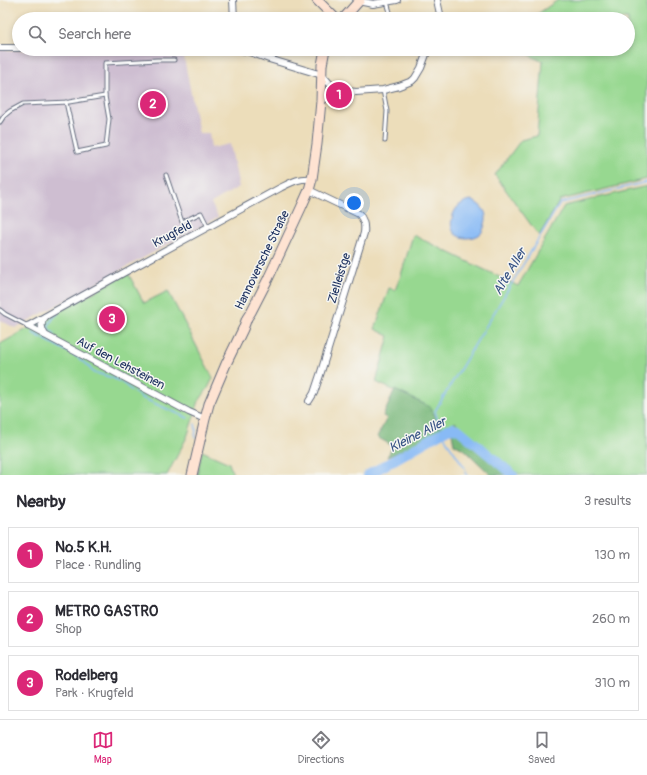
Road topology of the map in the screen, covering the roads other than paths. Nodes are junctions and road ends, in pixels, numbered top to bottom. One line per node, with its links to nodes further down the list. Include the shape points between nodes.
1 (234, 0): 7 (street)
2 (317, 0): 8 (street)
3 (397, 0): 6 (street)
4 (438, 0): 11 (street)
5 (359, 1): 6 (street, via 373,4); 9 (street)
6 (387, 2): 10 (lane)
7 (234, 12)
8 (329, 12)
9 (349, 12)
10 (390, 12)
11 (440, 12)
12 (0, 48): 13 (street)
13 (12, 48)
14 (261, 56): 18 (street)
15 (324, 56): 18 (street, Hannoversche Straße)
16 (425, 56): 20 (street, via 412,81)
17 (174, 60): 21 (lane, via 105,63)
18 (322, 75): 19 (street); 22 (street, Hannoversche Straße)
19 (340, 90): 20 (street); 22 (street)
20 (383, 90): 25 (lane, via 387,111)
21 (105, 96): 23 (lane); 23 (lane, via 109,119 106,146 77,152)
22 (321, 101): 27 (street, Hannoversche Straße)
23 (66, 102): 24 (lane, via 23,104 10,111)
24 (0, 122)
25 (385, 141)
26 (166, 175): 29 (lane, via 182,222 201,213)
27 (312, 179): 28 (street, Hannoversche Straße); 29 (street, Krugfeld, via 298,180)
28 (309, 190): 34 (street, Zielleistge, via 359,214 365,226 320,378); 35 (street, Hannoversche Straße, via 226,364)
29 (208, 227): 31 (street, Krugfeld)
30 (0, 310): 32 (lane)
31 (46, 315): 32 (street, Krugfeld); 33 (street, via 41,324)
32 (28, 326): 33 (street, Auf den Lehsteinen)
33 (45, 335): 35 (street, Auf den Lehsteinen)
34 (309, 401)
35 (205, 419): 36 (street, Hannoversche Straße)
36 (192, 475)

